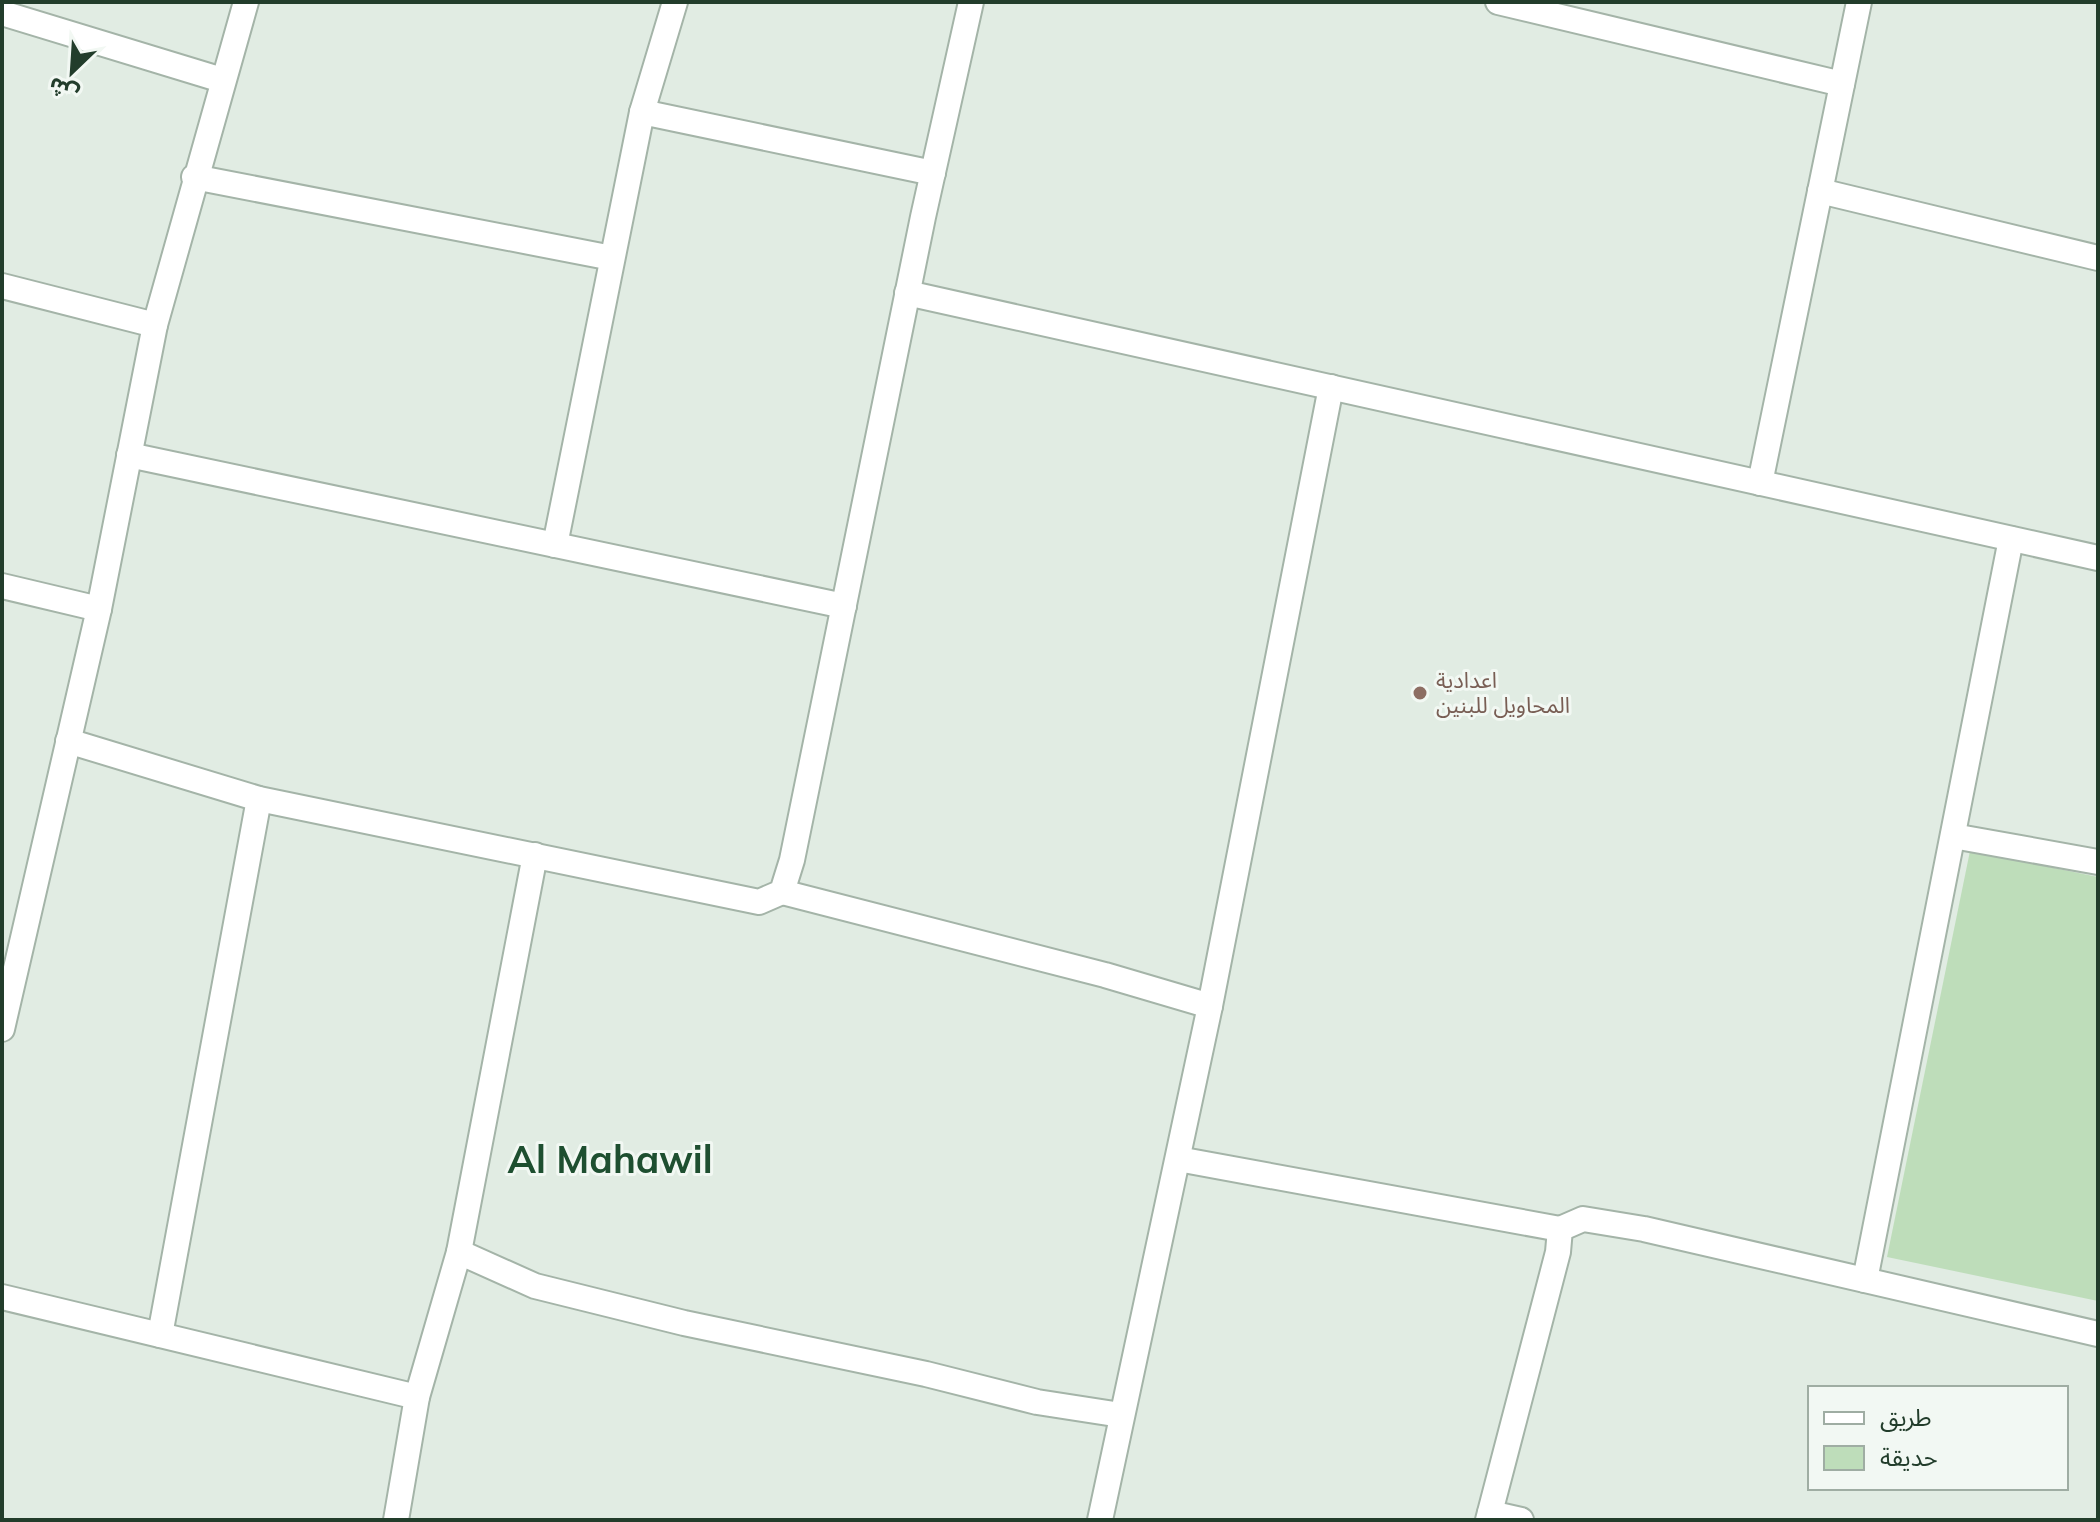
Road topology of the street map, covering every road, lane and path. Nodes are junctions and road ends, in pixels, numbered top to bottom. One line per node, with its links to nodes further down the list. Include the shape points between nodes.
1 (246, 2): 7 (street)
2 (675, 2): 9 (street)
3 (971, 2): 10 (street)
4 (1498, 2): 8 (street)
5 (1859, 2): 8 (street)
6 (2, 13): 7 (street)
7 (222, 80): 11 (street)
8 (1842, 84): 12 (street)
9 (642, 112): 10 (street); 13 (street)
10 (933, 173): 16 (street)
11 (194, 177): 13 (street); 17 (street)
12 (1820, 191): 14 (street); 20 (street)
13 (612, 258): 22 (street)
14 (2098, 258)
15 (2, 286): 17 (street)
16 (907, 293): 18 (street); 25 (street)
17 (155, 325): 19 (street)
18 (1331, 387): 20 (street); 33 (street)
19 (129, 455): 22 (street); 26 (street)
20 (1760, 483): 21 (street)
21 (2011, 539): 23 (street); 29 (street)
22 (555, 545): 25 (street)
23 (2098, 558)
24 (2, 586): 26 (street)
25 (844, 606): 32 (street)
26 (99, 609): 27 (street)
27 (68, 741): 28 (street); 34 (street)
28 (259, 799): 30 (street); 41 (street)
29 (1953, 836): 31 (street); 38 (street)
30 (535, 855): 32 (street, via 759,902); 37 (street)
31 (2098, 862)
32 (782, 892): 33 (street)
33 (1210, 1006): 35 (street)
34 (2, 1029)
35 (1178, 1159): 36 (street); 43 (street)
36 (1560, 1229): 38 (street, via 1583,1219 1644,1229); 44 (street)
37 (459, 1252): 42 (street); 43 (street, via 535,1286 684,1323 1037,1402)
38 (1865, 1280): 40 (street)
39 (2, 1297): 41 (street)
40 (2098, 1334)
41 (160, 1335): 42 (street)
42 (417, 1397): 45 (street)
43 (1121, 1415): 46 (street)
44 (1489, 1517): 47 (street)
45 (396, 1520)
46 (1100, 1520)
47 (1521, 1520)

